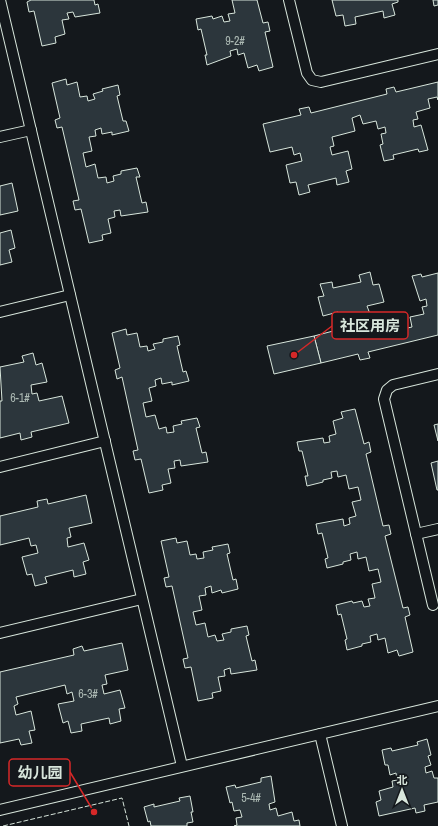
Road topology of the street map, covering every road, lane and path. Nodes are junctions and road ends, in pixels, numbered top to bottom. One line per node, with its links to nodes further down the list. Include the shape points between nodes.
1 (0, 0): 4 (lane)
2 (289, 0): 3 (lane, via 307,73 312,80 321,82)
3 (438, 54)
4 (31, 130): 5 (lane); 6 (lane)
5 (0, 137)
6 (70, 295): 7 (lane); 9 (lane)
7 (0, 312)
8 (438, 374): 12 (lane, via 393,385 387,390 384,399)
9 (105, 441): 10 (lane); 13 (lane)
10 (0, 467)
11 (438, 529): 12 (lane)
12 (416, 534): 14 (lane)
13 (142, 599): 15 (lane); 18 (lane)
14 (433, 605)
15 (0, 633)
16 (438, 706): 17 (lane)
17 (320, 734): 18 (lane); 20 (lane)
18 (182, 766): 19 (lane)
19 (0, 810)
20 (342, 826)

